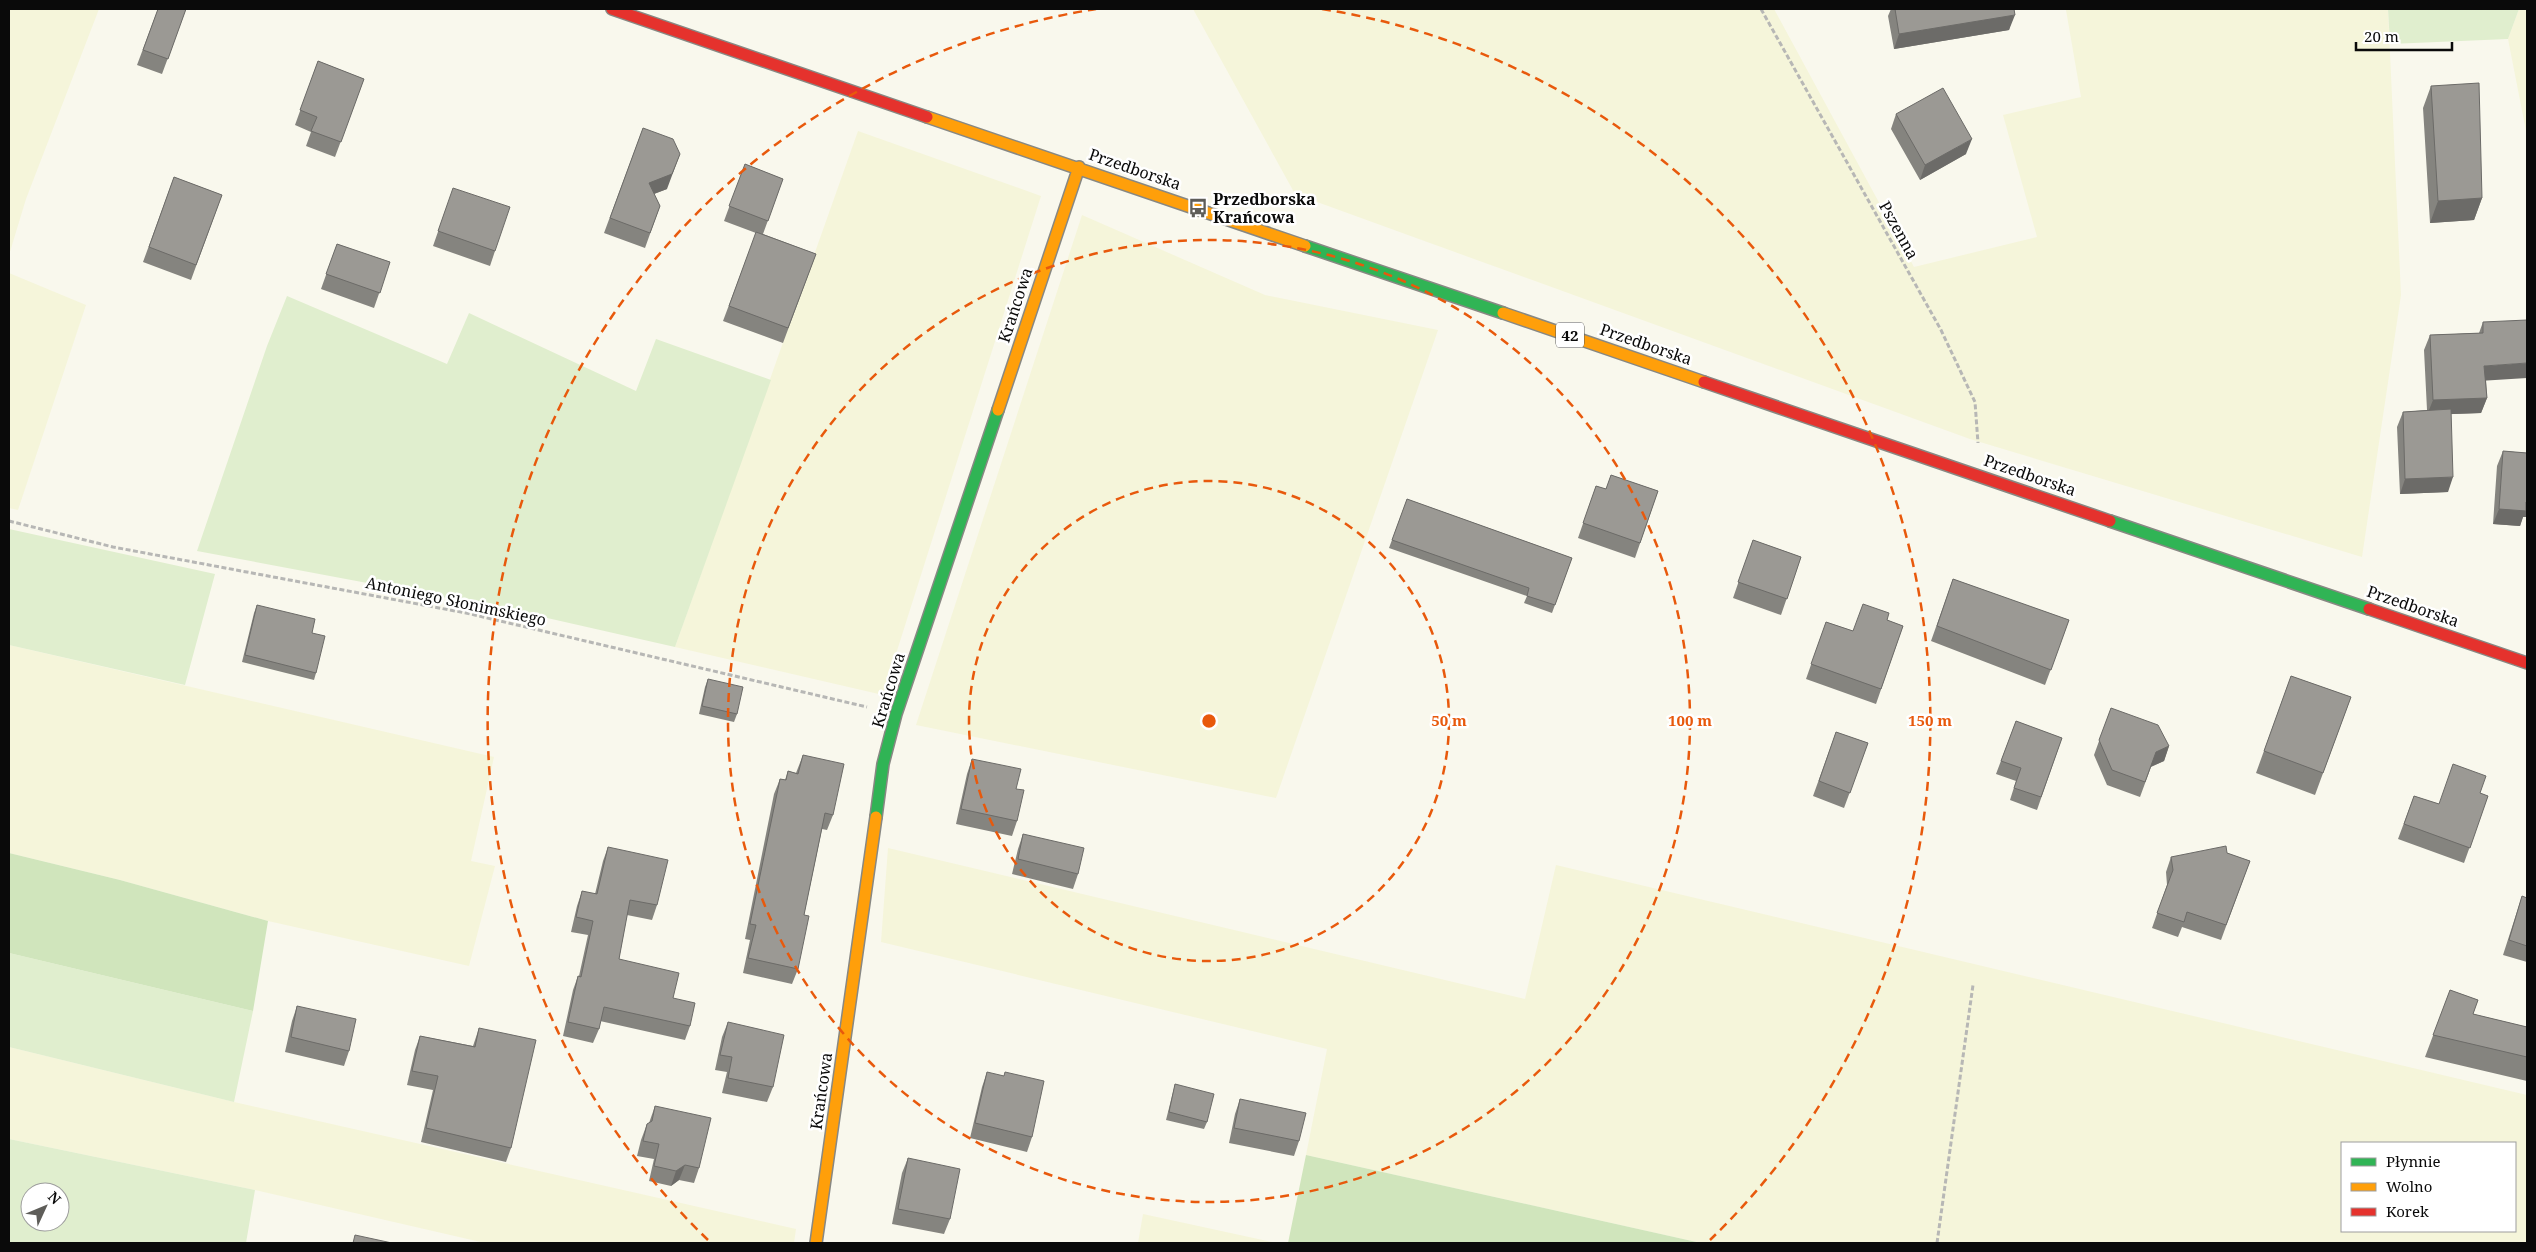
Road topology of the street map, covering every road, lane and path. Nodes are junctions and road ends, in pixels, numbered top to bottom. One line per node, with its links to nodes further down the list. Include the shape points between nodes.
1 (612, 9): 3 (main road, Przedborska / 42)
2 (1761, 9): 4 (path, Pszenna, via 1941,330 1975,402)
3 (1079, 167): 4 (main road, Przedborska / 42); 7 (main road, Krańcowa)
4 (1981, 475): 6 (main road, Przedborska / 42)
5 (9, 521): 7 (path, Antoniego Słonimskiego, via 113,547 466,613)
6 (2527, 663)
7 (896, 714): 9 (main road, Krańcowa, via 883,764)
8 (1973, 985): 10 (path)
9 (816, 1243)
10 (1937, 1243)

